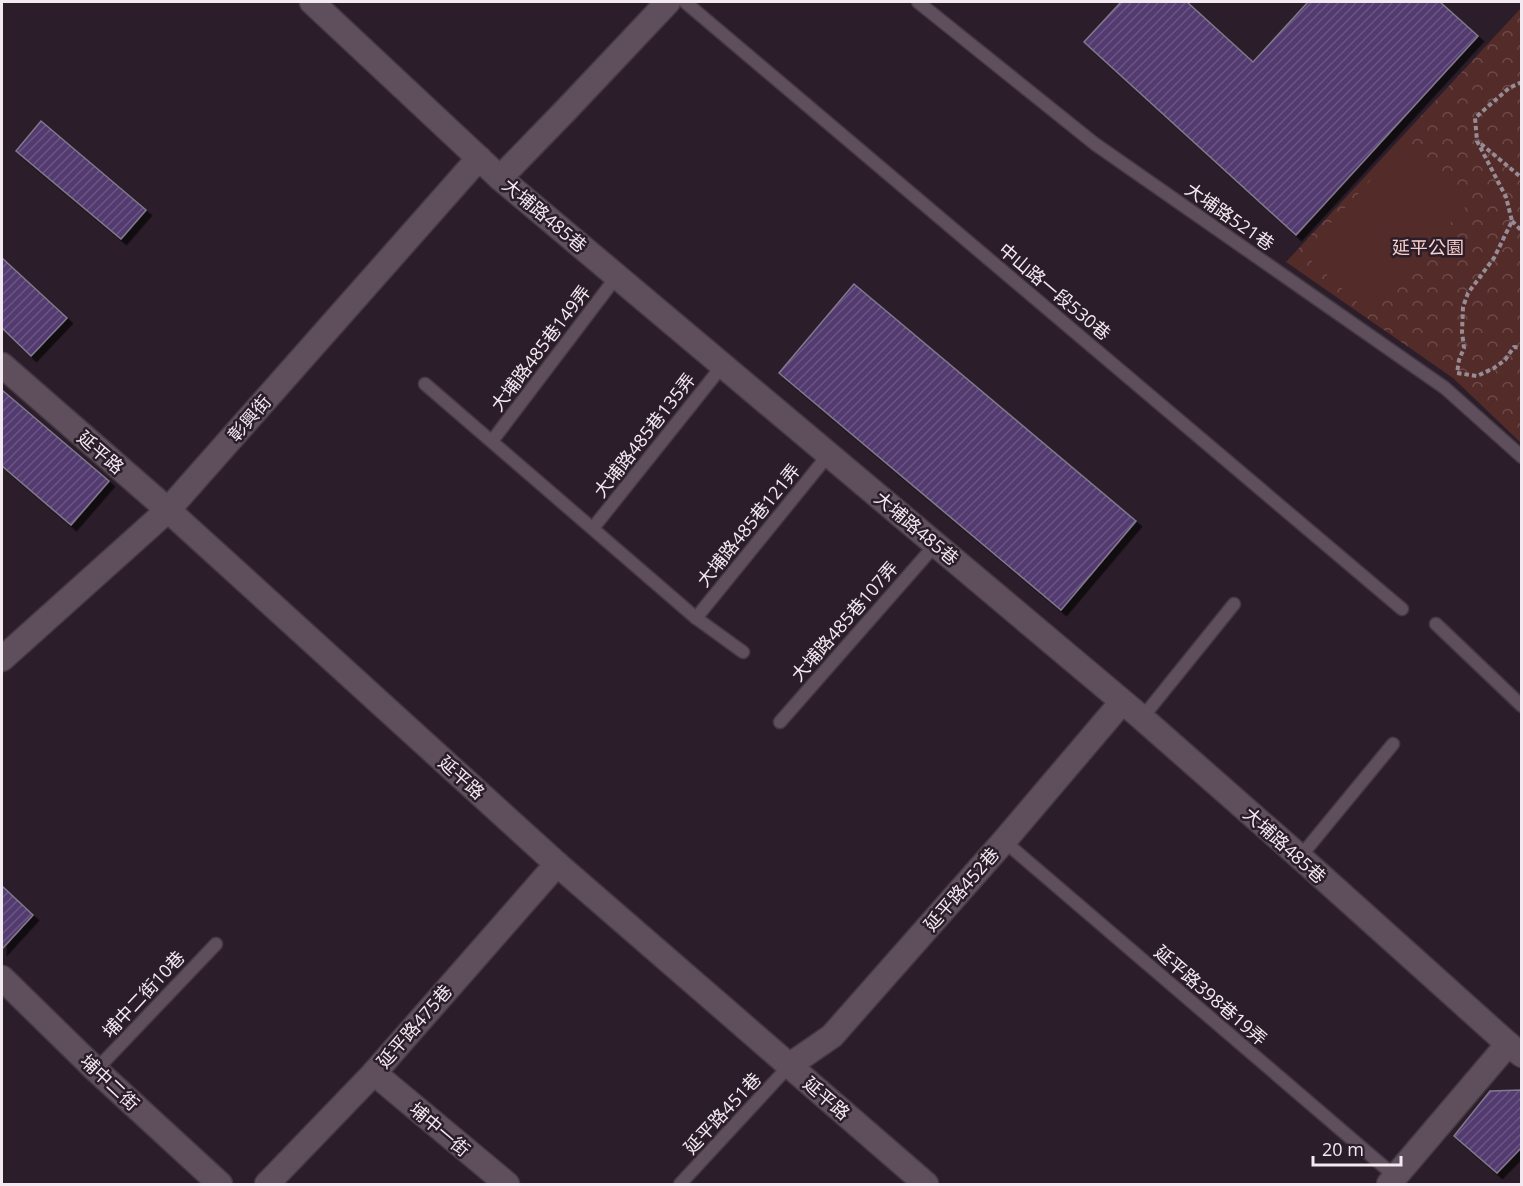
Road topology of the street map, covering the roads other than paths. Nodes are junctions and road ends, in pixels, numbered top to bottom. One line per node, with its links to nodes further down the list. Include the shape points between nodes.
1 (312, 2): 5 (street, 大埔路485巷)
2 (668, 2): 6 (street)
3 (685, 2): 18 (lane, 中山路一段530巷)
4 (918, 2): 13 (lane, 大埔路521巷, via 1095,144 1445,388)
5 (479, 158): 6 (street, 大埔路485巷); 14 (street, 彰興街)
6 (500, 178): 7 (street, 大埔路485巷)
7 (617, 276): 9 (street, 大埔路485巷); 11 (lane, 大埔路485巷149弄)
8 (2, 365): 14 (street, 延平路)
9 (723, 365): 12 (street, 大埔路485巷); 15 (lane, 大埔路485巷135弄)
10 (425, 384): 11 (lane)
11 (492, 441): 15 (lane)
12 (829, 454): 16 (street, 大埔路485巷); 19 (lane, 大埔路485巷121弄)
13 (1521, 457)
14 (168, 510): 22 (street, 彰興街); 30 (street, 延平路)
15 (593, 528): 19 (lane)
16 (936, 544): 23 (street, 大埔路485巷); 26 (lane, 大埔路485巷107弄)
17 (1234, 604): 25 (lane)
18 (1402, 609)
19 (696, 618): 21 (lane)
20 (1436, 624): 24 (lane)
21 (743, 652)
22 (2, 660)
23 (1122, 702): 25 (street, 大埔路485巷); 28 (street, 延平路452巷)
24 (1521, 706)
25 (1142, 718): 29 (street, 大埔路485巷)
26 (780, 722)
27 (1394, 744): 29 (lane)
28 (1004, 841): 34 (street, 延平路452巷, via 832,1036); 37 (lane, 延平路398巷19弄)
29 (1300, 857): 33 (street, 大埔路485巷)
30 (557, 864): 34 (street, 延平路); 36 (street, 延平路475巷)
31 (216, 944): 35 (lane, 埔中二街10巷)
32 (2, 978): 35 (street, 埔中二街)
33 (1515, 1049): 37 (street)
34 (790, 1065): 41 (lane, 延平路451巷); 42 (street, 延平路)
35 (96, 1070): 38 (street, 埔中二街)
36 (374, 1073): 39 (street, 延平路475巷); 40 (street, 埔中一街)
37 (1393, 1181)
38 (220, 1185)
39 (267, 1185)
40 (507, 1185)
41 (680, 1185)
42 (926, 1185)

